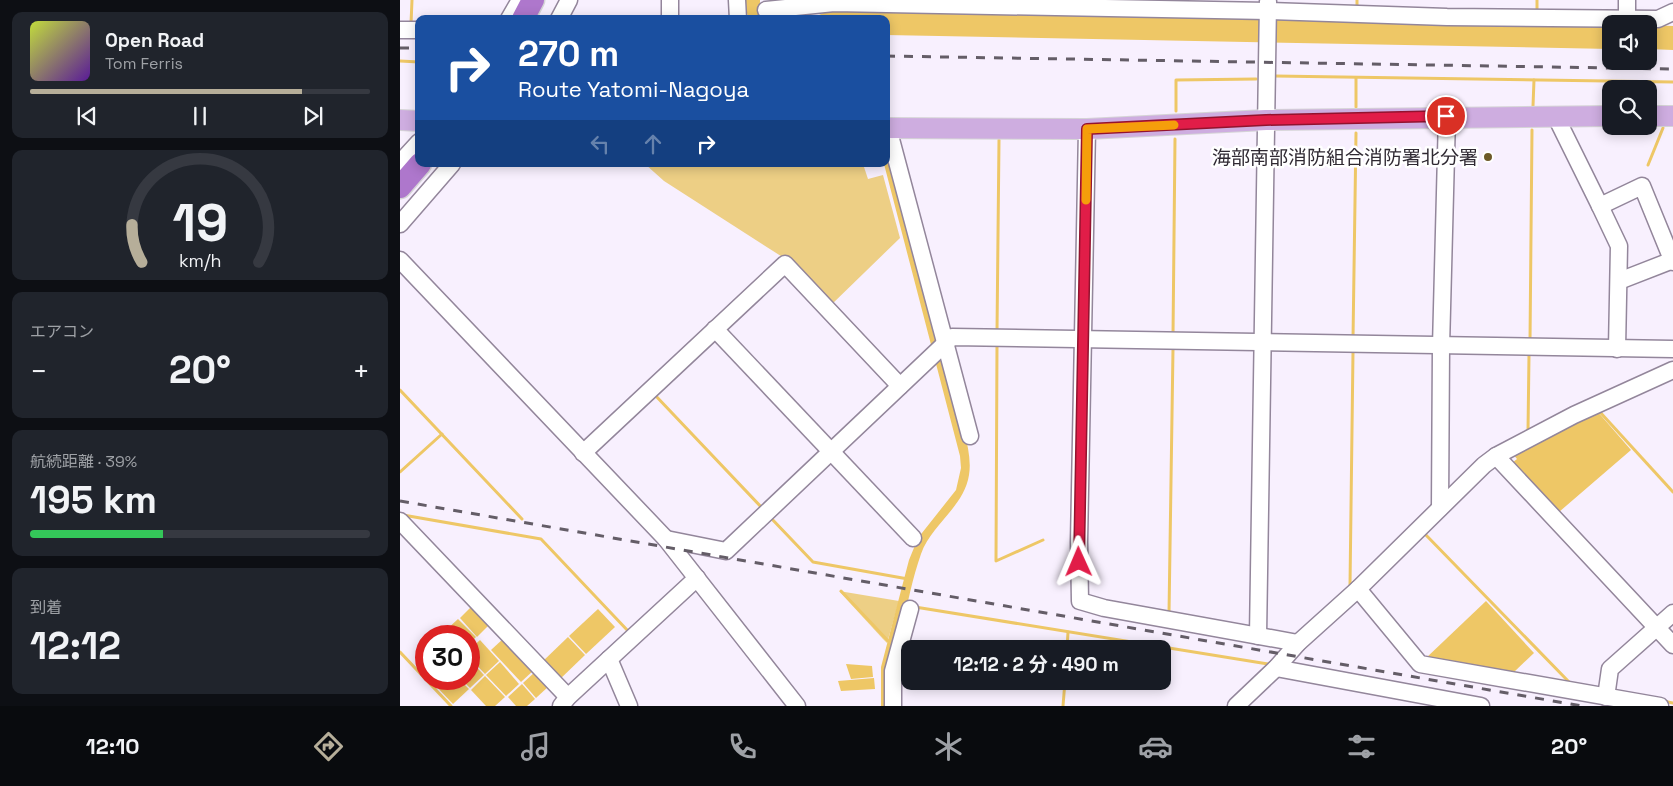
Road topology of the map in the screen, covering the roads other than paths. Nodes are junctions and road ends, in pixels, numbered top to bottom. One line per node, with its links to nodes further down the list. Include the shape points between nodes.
1 (520, 0): 10 (street)
2 (533, 0): 11 (highway)
3 (569, 0): 12 (street)
4 (670, 0): 13 (street)
5 (737, 0): 14 (street)
6 (1627, 0): 15 (street)
7 (764, 10): 8 (street, via 834,3)
8 (1268, 10): 16 (street, via 1448,17); 26 (street)
9 (1673, 12): 17 (street)
10 (511, 15)
11 (524, 15)
12 (561, 15)
13 (670, 15)
14 (738, 15)
15 (1626, 15)
16 (1602, 18)
17 (1657, 19)
18 (400, 30): 19 (street)
19 (415, 30)
20 (1446, 116): 24 (main road); 26 (main road); 44 (street)
21 (1602, 116): 24 (main road)
22 (1657, 116): 23 (main road)
23 (1673, 116)
24 (1556, 117): 36 (street)
25 (400, 120): 27 (main road)
26 (1266, 120): 29 (main road); 43 (street)
27 (415, 121)
28 (890, 128): 29 (main road)
29 (1087, 129): 42 (street)
30 (890, 140): 45 (street)
31 (415, 146): 32 (street)
32 (400, 163)
33 (417, 167): 35 (highway)
34 (449, 167): 37 (street)
35 (400, 187)
36 (1600, 206): 39 (street, via 1642,186); 40 (street, via 1619,246)
37 (400, 224)
38 (400, 260): 52 (street)
39 (1673, 261): 40 (street)
40 (1619, 281): 46 (street)
41 (715, 329): 49 (street, via 785,264); 51 (street); 52 (street)
42 (1084, 339): 43 (street); 45 (street, via 952,337); 63 (street, via 1080,601)
43 (1264, 342): 44 (street); 63 (street)
44 (1440, 347): 46 (street); 54 (street)
45 (940, 348): 49 (street); 50 (street)
46 (1617, 349): 47 (street)
47 (1673, 349)
48 (1673, 370): 53 (street, via 1574,415)
49 (900, 386): 51 (street)
50 (970, 436)
51 (831, 451): 56 (street); 57 (street, via 726,551)
52 (584, 453): 57 (street)
53 (1496, 456): 54 (street); 62 (street)
54 (1440, 508): 59 (street)
55 (400, 521): 70 (street)
56 (913, 538)
57 (666, 539): 58 (street)
58 (697, 578): 66 (street); 72 (street)
59 (1358, 589): 64 (street); 68 (street, via 1420,664)
60 (910, 608): 73 (street, via 893,671)
61 (1673, 613): 62 (street)
62 (1657, 627): 65 (street); 68 (street, via 1610,669)
63 (1258, 636): 64 (street)
64 (1298, 643): 67 (street)
65 (1673, 644)
66 (609, 659): 70 (street); 71 (street)
67 (1276, 668): 69 (street); 74 (street)
68 (1606, 697): 76 (street)
69 (1414, 700): 75 (street)
70 (564, 701)
71 (629, 706)
72 (797, 706)
73 (893, 706)
74 (1236, 706)
75 (1481, 706)
76 (1660, 706)

